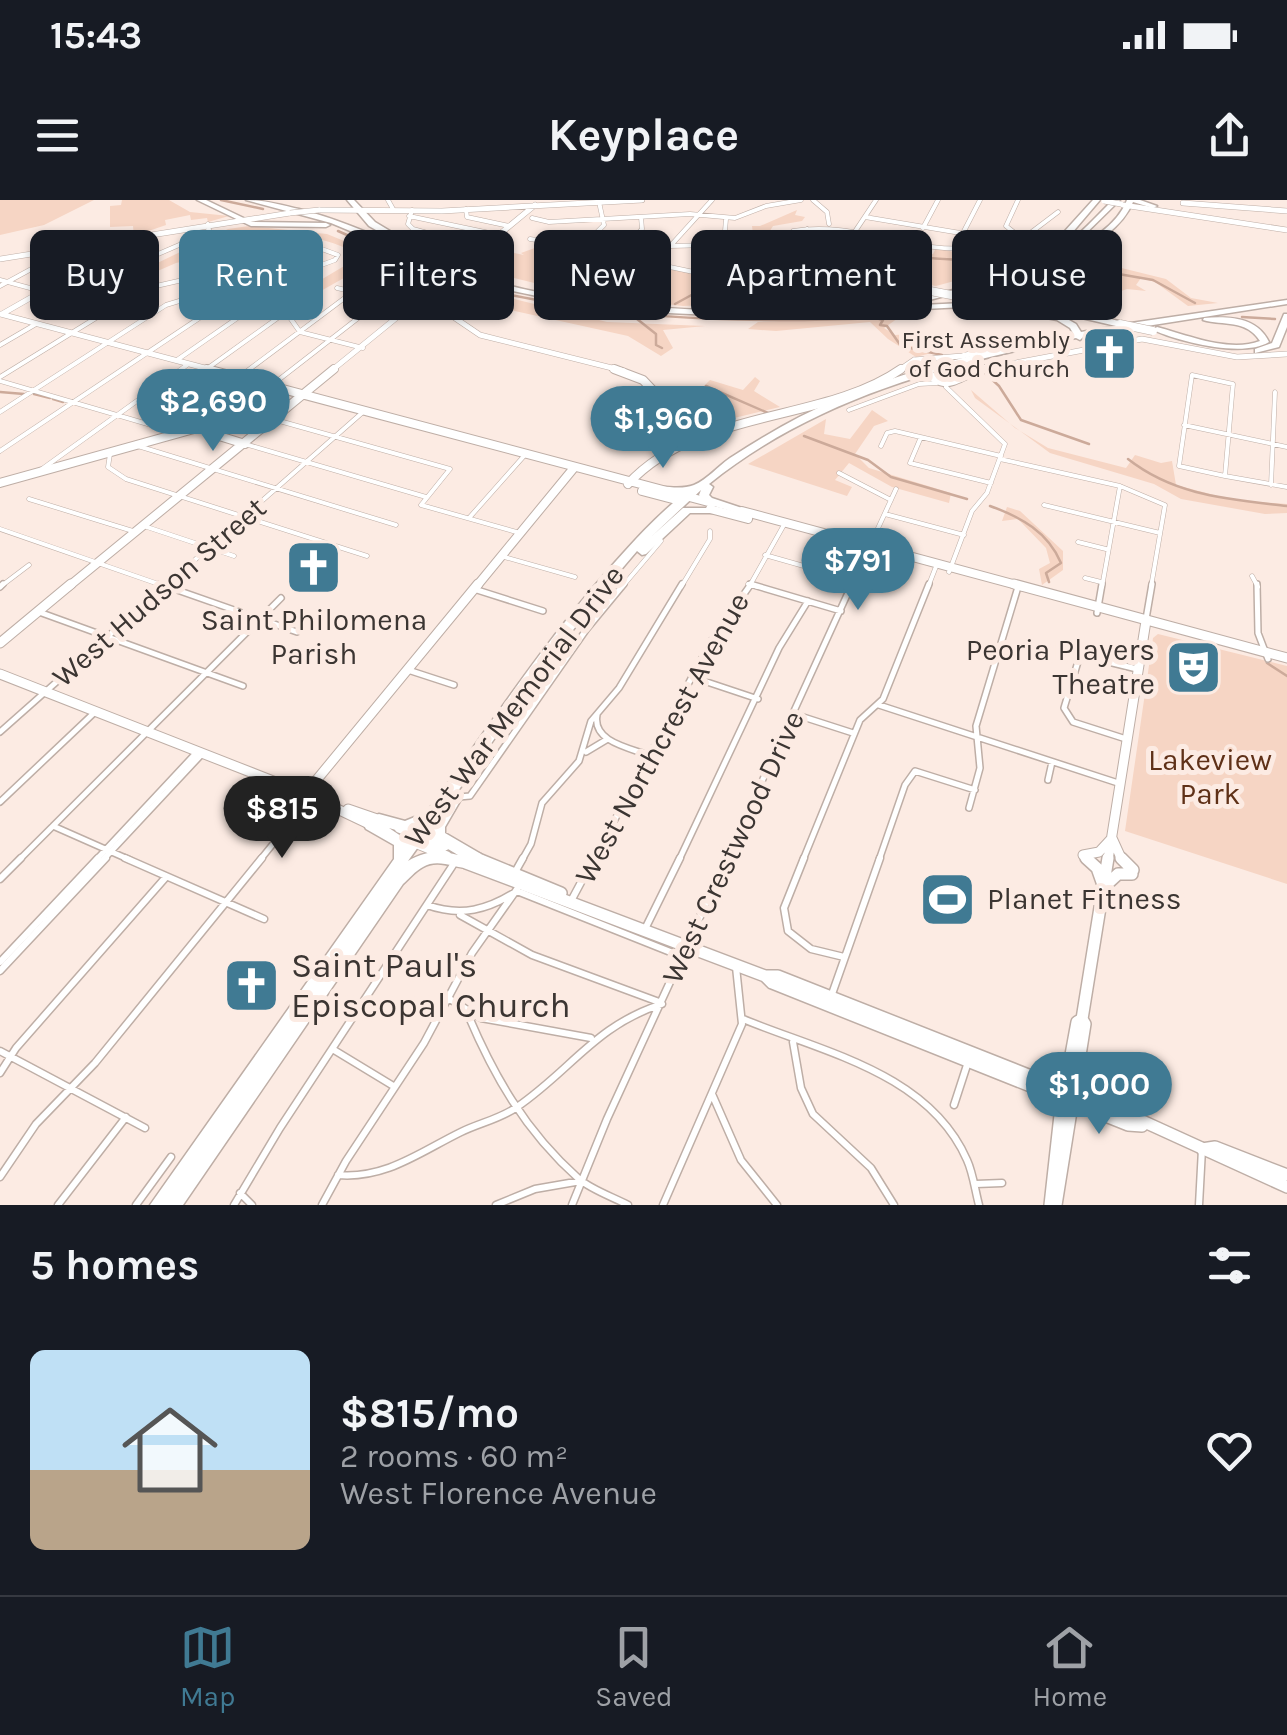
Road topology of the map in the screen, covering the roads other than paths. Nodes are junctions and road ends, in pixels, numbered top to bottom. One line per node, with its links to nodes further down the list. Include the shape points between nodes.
1 (200, 200): 34 (highway)
2 (250, 200): 47 (highway)
3 (266, 200): 48 (highway)
4 (388, 200): 21 (street)
5 (458, 200): 23 (street)
6 (642, 200): 14 (main road)
7 (712, 200): 30 (street)
8 (802, 200): 37 (street)
9 (813, 200): 41 (street)
10 (876, 200): 33 (street)
11 (938, 200): 43 (street)
12 (980, 200): 55 (street)
13 (1018, 200): 56 (street, via 1006,226)
14 (599, 201): 17 (main road); 36 (street)
15 (1116, 201): 19 (highway); 31 (main road); 38 (highway); 58 (highway); 59 (highway); 79 (highway, bridge, via 1086,245 1020,278)
16 (1183, 201): 24 (main road, via 1186,208); 29 (main road); 31 (main road)
17 (541, 202): 18 (main road); 25 (main road)
18 (518, 206): 22 (main road); 25 (main road)
19 (1153, 206): 24 (main road)
20 (359, 207): 21 (main road); 34 (main road, bridge); 49 (highway)
21 (393, 209): 28 (main road)
22 (466, 209): 23 (main road); 42 (street, via 467,217)
23 (457, 210): 28 (main road)
24 (1178, 210): 29 (main road)
25 (526, 212): 42 (main road)
26 (1058, 212): 57 (street)
27 (1287, 212): 31 (main road)
28 (411, 213): 50 (street, via 408,224); 51 (street)
29 (1200, 213): 31 (main road)
30 (699, 215): 32 (street); 37 (street); 63 (street)
31 (1239, 216): 45 (main road); 45 (main road)
32 (640, 217): 36 (street); 53 (street)
33 (865, 217): 43 (street); 54 (street)
34 (240, 218): 39 (highway); 40 (main road); 46 (highway)
35 (532, 218): 36 (street, via 560,225)
36 (603, 219): 62 (street, via 582,247)
37 (726, 219): 63 (street, via 726,231 710,245)
38 (1102, 220): 77 (highway, via 1010,274); 98 (highway, via 1013,284 1034,302)
39 (223, 221): 40 (main road)
40 (208, 224): 61 (main road); 65 (street, via 208,230)
41 (829, 224): 44 (street); 54 (street)
42 (509, 226): 52 (main road)
43 (923, 228): 60 (street)
44 (807, 229)
45 (1287, 229)
46 (347, 230)
47 (352, 230)
48 (366, 230)
49 (381, 230)
50 (417, 230)
51 (479, 230)
52 (505, 230)
53 (641, 230)
54 (856, 230)
55 (965, 230)
56 (1011, 230)
57 (1033, 230)
58 (1077, 230)
59 (1082, 230)
60 (952, 233)
61 (159, 234)
62 (530, 238)
63 (671, 246)
64 (323, 249): 68 (street, via 339,258)
65 (159, 253)
66 (30, 254): 67 (main road)
67 (0, 258)
68 (323, 265)
69 (30, 270): 71 (street)
70 (179, 281): 103 (street, via 143,289)
71 (8, 282): 72 (street); 74 (street)
72 (0, 283)
73 (514, 287): 84 (highway, via 566,301)
74 (30, 288)
75 (338, 288): 76 (street)
76 (343, 289)
77 (932, 296)
78 (30, 299): 85 (main road)
79 (932, 299)
80 (343, 300): 102 (street)
81 (179, 302): 107 (street)
82 (932, 302): 98 (highway, via 985,295)
83 (1287, 304): 97 (highway, West War Memorial Drive); 100 (highway, West War Memorial Drive)
84 (691, 314)
85 (1, 315): 99 (main road)
86 (1287, 316): 101 (highway, via 1276,345 1258,351)
87 (194, 320): 111 (street)
88 (235, 320): 113 (street)
89 (275, 320): 116 (street)
90 (292, 320): 102 (street)
91 (355, 320): 105 (street)
92 (452, 320): 140 (main road, via 480,335 636,375)
93 (1058, 320): 106 (highway, via 1064,333)
94 (1062, 320): 104 (highway)
95 (1078, 320): 100 (highway)
96 (396, 321): 110 (main road)
97 (1189, 321): 101 (highway, via 1243,324 1259,330 1265,342 1240,348); 108 (highway, West War Memorial Drive)
98 (1123, 323): 101 (highway, bridge)
99 (36, 324): 103 (main road); 109 (street)
100 (1142, 325): 104 (highway, West War Memorial Drive)
101 (1155, 330)
102 (300, 332): 105 (street); 118 (street)
103 (72, 333): 107 (main road); 119 (street)
104 (1080, 337): 106 (highway, West War Memorial Drive); 108 (highway)
105 (331, 339): 110 (street); 120 (street)
106 (1040, 341): 117 (highway, West War Memorial Drive); 117 (main road)
107 (108, 343): 111 (main road); 122 (street)
108 (1068, 344): 117 (highway, West War Memorial Drive)
109 (0, 345)
110 (363, 348): 124 (main road)
111 (145, 353): 113 (main road); 125 (street)
112 (1287, 354): 117 (main road, via 1238,358 1140,340 970,372 952,384)
113 (174, 362): 115 (main road)
114 (904, 364): 117 (main road); 140 (main road, via 891,376 818,403)
115 (187, 365): 116 (main road); 130 (street)
116 (205, 370): 118 (main road)
117 (923, 370): 127 (street, via 902,389); 152 (highway, West War Memorial Drive, via 819,411); 164 (highway, West War Memorial Drive, via 808,422)
118 (232, 378): 120 (main road); 135 (street)
119 (0, 379): 122 (street)
120 (269, 387): 124 (main road)
121 (946, 388): 149 (street, via 1005,444)
122 (34, 390): 125 (street); 128 (street)
123 (1275, 392): 142 (street)
124 (302, 396): 129 (main road); 132 (main road)
125 (72, 402): 130 (street); 146 (street)
126 (284, 404): 131 (street)
127 (849, 410)
128 (0, 412)
129 (363, 412): 138 (street, West Hudson Street); 148 (main road)
130 (117, 415): 135 (street); 154 (street)
131 (237, 417): 132 (main road); 133 (main road)
132 (275, 420): 138 (street); 141 (main road)
133 (210, 425): 136 (main road); 141 (main road, via 216,435)
134 (1184, 425): 137 (street); 137 (street, via 1192,376 1233,384); 156 (street, via 1178,466)
135 (159, 428): 136 (street)
136 (180, 434): 143 (main road)
137 (1228, 434): 142 (street); 156 (street)
138 (335, 437): 150 (street, West Hudson Street); 168 (street, via 451,469)
139 (921, 437): 144 (street, via 890,431); 149 (street); 158 (street, via 910,463)
140 (698, 438): 159 (main road)
141 (245, 444): 150 (street); 153 (main road)
142 (1273, 444): 145 (street); 160 (street)
143 (138, 446): 147 (main road); 153 (street)
144 (880, 446)
145 (1287, 447)
146 (0, 451)
147 (110, 454): 154 (main road); 167 (street, via 107,466 114,474)
148 (524, 456): 151 (main road); 178 (street)
149 (1000, 457): 158 (street); 161 (street)
150 (306, 462): 163 (street, West Hudson Street); 168 (street)
151 (573, 469): 159 (main road); 159 (main road); 186 (main road)
152 (720, 469): 166 (highway, via 689,490); 170 (highway, West War Memorial Drive)
153 (212, 470): 163 (street); 167 (main road)
154 (36, 473): 157 (main road)
155 (839, 473): 171 (street)
156 (1225, 476): 160 (street)
157 (0, 482)
158 (991, 483): 189 (street)
159 (629, 484): 166 (main road)
160 (1272, 485): 162 (street)
161 (1120, 486): 179 (street); 187 (street, via 1164,506)
162 (1287, 487)
163 (276, 488): 177 (street, West Hudson Street); 180 (street)
164 (708, 488): 170 (highway, West War Memorial Drive); 173 (highway, via 707,499)
165 (896, 490): 171 (street, West Crestwood Drive)
166 (659, 492): 170 (main road); 175 (highway, via 672,504)
167 (179, 497): 177 (street); 184 (main road)
168 (426, 497): 178 (street, via 421,504)
169 (29, 498): 184 (street)
170 (688, 500): 173 (main road); 175 (highway, West War Memorial Drive); 188 (highway, West War Memorial Drive)
171 (891, 500): 176 (street, West Crestwood Drive)
172 (1044, 505): 179 (street)
173 (725, 509): 174 (highway); 181 (street); 182 (main road); 188 (highway, via 688,510)
174 (747, 513): 182 (main road)
175 (666, 514): 222 (highway, West War Memorial Drive, via 619,563)
176 (885, 514): 189 (street); 192 (street, West Crestwood Drive)
177 (244, 517): 191 (street, West Hudson Street); 196 (street)
178 (469, 518): 186 (street)
179 (1111, 522): 187 (street); 193 (street)
180 (396, 524)
181 (719, 524)
182 (783, 525): 192 (main road); 194 (street, West Northcrest Avenue)
183 (0, 529): 198 (street)
184 (140, 529): 191 (street); 198 (main road)
185 (710, 531): 236 (street)
186 (520, 533): 197 (main road)
187 (1160, 533): 219 (street)
188 (658, 535): 222 (highway, West War Memorial Drive); 222 (street, via 661,542)
189 (964, 535): 201 (street)
190 (1078, 542): 193 (street)
191 (209, 548): 195 (street); 208 (street, West Hudson Street)
192 (870, 548): 200 (main road); 205 (street, West Crestwood Drive)
193 (1106, 550): 206 (street)
194 (765, 555): 205 (street); 207 (street, West Northcrest Avenue)
195 (234, 556)
196 (366, 556)
197 (501, 556): 203 (street); 210 (main road)
198 (98, 563): 208 (street); 217 (main road)
199 (29, 565): 209 (street)
200 (936, 566): 201 (main road); 235 (street)
201 (950, 570): 211 (main road)
202 (1252, 576): 224 (street)
203 (575, 577)
204 (1085, 578): 206 (street)
205 (854, 580): 215 (street, West Crestwood Drive)
206 (1101, 582): 216 (street)
207 (748, 584): 213 (street); 230 (street, West Northcrest Avenue)
208 (165, 586): 218 (street); 221 (street, West Hudson Street)
209 (0, 587)
210 (474, 589): 214 (street); 226 (main road)
211 (1018, 589): 216 (main road); 242 (street)
212 (282, 598): 218 (street)
213 (808, 601): 215 (street); 234 (street, via 776,652)
214 (543, 611)
215 (841, 611): 238 (street, West Crestwood Drive)
216 (1097, 611): 219 (main road)
217 (40, 612): 221 (street); 223 (main road)
218 (260, 619): 220 (street); 228 (street)
219 (1146, 624): 224 (main road); 227 (main road)
220 (297, 632)
221 (108, 637): 228 (street); 233 (street, West Hudson Street)
222 (565, 643): 251 (highway, West War Memorial Drive)
223 (0, 644)
224 (1266, 656): 225 (main road)
225 (1287, 661)
226 (408, 670): 231 (street); 253 (main road)
227 (1140, 670): 244 (main road); 244 (street, via 1079,656 1064,710 1074,723)
228 (206, 673): 232 (street); 240 (street)
229 (0, 674): 233 (main road)
230 (694, 678): 234 (street); 246 (street, West Northcrest Avenue)
231 (454, 685)
232 (243, 686)
233 (46, 692): 237 (main road); 239 (street, West Hudson Street)
234 (758, 699): 274 (street)
235 (879, 705): 241 (street, via 862,716); 242 (street)
236 (601, 708): 243 (street, via 595,728); 247 (street)
237 (95, 712): 240 (main road); 254 (street)
238 (794, 714): 241 (street); 276 (street, West Crestwood Drive)
239 (0, 732)
240 (146, 732): 245 (main road); 257 (street)
241 (854, 734): 277 (street, via 783,915 798,944)
242 (974, 736): 248 (street); 252 (street, via 980,766)
243 (614, 740): 246 (street); 247 (street, via 594,744)
244 (1128, 740): 250 (main road)
245 (200, 753): 253 (main road); 260 (street)
246 (651, 756): 268 (street, West Northcrest Avenue)
247 (578, 762): 266 (street, via 542,803)
248 (1052, 762): 249 (street); 250 (street)
249 (1048, 780)
250 (1121, 784): 258 (main road)
251 (457, 788): 256 (highway, via 418,824); 259 (highway, West War Memorial Drive); 261 (highway, via 438,836)
252 (975, 790): 255 (street); 277 (street, via 915,771)
253 (309, 796): 256 (main road); 270 (street)
254 (0, 802)
255 (969, 808)
256 (375, 822): 259 (main road); 265 (highway, via 402,845)
257 (53, 826): 260 (street); 264 (street)
258 (1112, 838): 262 (main road); 267 (main road); 267 (main road, via 1099,852 1084,855)
259 (420, 840): 261 (main road); 265 (highway, West War Memorial Drive); 269 (highway, West War Memorial Drive)
260 (108, 851): 263 (street); 278 (street); 280 (street)
261 (466, 863): 266 (main road); 269 (highway, via 425,857); 271 (street)
262 (1133, 872): 267 (main road, via 1118,874)
263 (166, 876): 270 (street); 293 (street)
264 (0, 879)
265 (387, 880): 322 (highway, West War Memorial Drive)
266 (517, 881): 268 (main road); 272 (street, via 492,906); 275 (street); 276 (street)
267 (1104, 888): 297 (main road)
268 (572, 899): 274 (main road)
269 (384, 900): 323 (highway, West War Memorial Drive)
270 (225, 903): 273 (street); 300 (street)
271 (427, 906): 272 (street); 292 (street)
272 (458, 913): 275 (street)
273 (264, 919)
274 (644, 930): 276 (main road)
275 (485, 933): 281 (street); 283 (street, via 538,960)
276 (685, 952): 279 (main road); 283 (street, West Crestwood Drive)
277 (844, 957): 282 (street)
278 (0, 962)
279 (736, 965): 282 (main road, via 778,976); 286 (street)
280 (0, 970)
281 (448, 998): 284 (street); 299 (street)
282 (830, 1002): 285 (main road); 287 (main road)
283 (662, 1004): 288 (street); 315 (street, West Crestwood Drive)
284 (466, 1010): 288 (street); 304 (street, via 492,1073)
285 (853, 1016): 287 (main road); 290 (main road)
286 (743, 1019): 289 (street); 301 (street)
287 (893, 1020): 290 (main road); 295 (main road)
288 (592, 1038): 304 (street)
289 (793, 1042): 317 (street, via 888,1076 918,1095 946,1117); 332 (street, via 812,1114 871,1168)
290 (932, 1048): 294 (main road)
291 (0, 1050): 293 (street)
292 (334, 1050): 299 (street); 319 (street)
293 (12, 1056): 296 (street); 300 (street)
294 (968, 1062): 295 (main road); 298 (main road); 303 (street)
295 (997, 1062): 298 (main road)
296 (0, 1073)
297 (1073, 1073): 298 (main road); 302 (main road); 305 (main road)
298 (1041, 1086): 302 (main road); 307 (main road)
299 (395, 1088): 312 (street)
300 (70, 1089): 306 (street); 314 (street)
301 (712, 1094): 330 (street); 331 (street, via 741,1160)
302 (1069, 1097): 305 (main road); 307 (main road)
303 (954, 1105)
304 (516, 1108): 312 (street, via 387,1170); 315 (street)
305 (1097, 1108): 307 (main road); 308 (main road)
306 (126, 1118): 309 (street); 320 (street)
307 (1065, 1120): 334 (main road)
308 (1146, 1127): 310 (main road)
309 (145, 1128)
310 (1202, 1149): 313 (main road, via 1215,1146); 318 (main road); 335 (street)
311 (171, 1157): 321 (street)
312 (338, 1174): 326 (street)
313 (1287, 1175)
314 (0, 1177)
315 (582, 1181): 327 (street); 328 (street, West Crestwood Drive); 329 (street)
316 (1002, 1182): 317 (street)
317 (976, 1184): 333 (street)
318 (1287, 1187)
319 (240, 1193): 324 (street); 325 (street)
320 (58, 1205)
321 (136, 1205)
322 (158, 1205)
323 (172, 1205)
324 (234, 1205)
325 (252, 1205)
326 (322, 1205)
327 (496, 1205)
328 (572, 1205)
329 (628, 1205)
330 (663, 1205)
331 (777, 1205)
332 (894, 1205)
333 (980, 1205)
334 (1053, 1205)
335 (1198, 1205)

